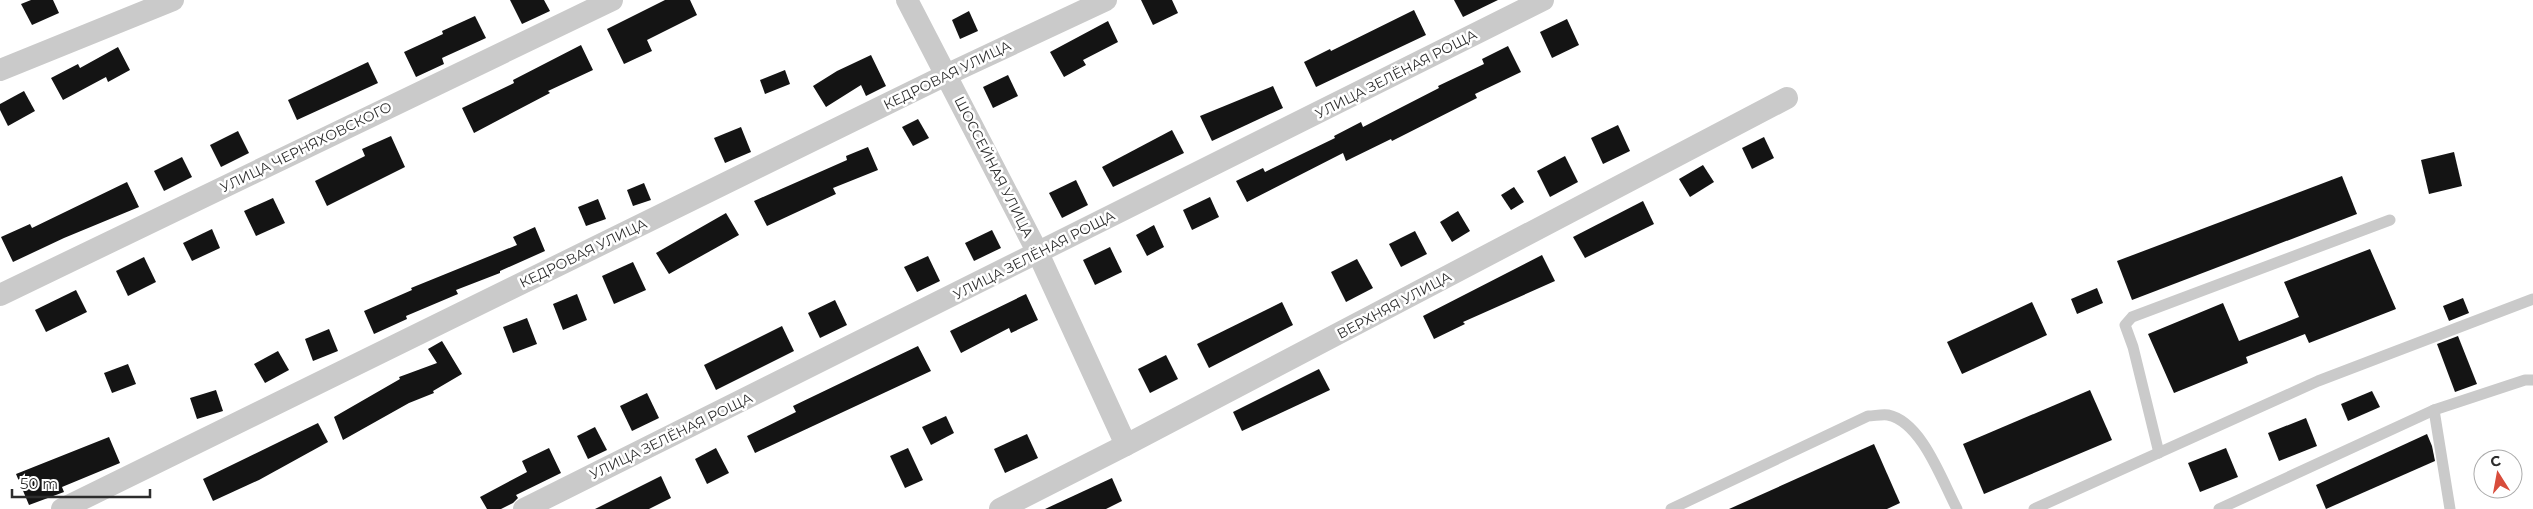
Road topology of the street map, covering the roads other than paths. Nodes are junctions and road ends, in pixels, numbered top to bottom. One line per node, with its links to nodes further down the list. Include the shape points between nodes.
1 (173, 0): 6 (street)
2 (612, 0): 11 (street, УЛИЦА ЧЕРНЯХОВСКОГО)
3 (907, 0): 7 (street, ШОССЕЙНАЯ УЛИЦА)
4 (1106, 0): 7 (street, КЕДРОВАЯ УЛИЦА)
5 (1543, 0): 10 (street, УЛИЦА ЗЕЛЁНАЯ РОЩА)
6 (0, 70)
7 (946, 75): 10 (street, ШОССЕЙНАЯ УЛИЦА); 17 (street, КЕДРОВАЯ УЛИЦА)
8 (1787, 98): 15 (street, ВЕРХНЯЯ УЛИЦА)
9 (2390, 220): 16 (lane, via 2132,317 2125,325)
10 (1038, 253): 15 (street, ШОССЕЙНАЯ УЛИЦА); 18 (street, УЛИЦА ЗЕЛЁНАЯ РОЩА)
11 (0, 295)
12 (2533, 299): 16 (lane, via 2318,381)
13 (2533, 380): 14 (lane)
14 (2434, 410): 23 (lane); 24 (lane)
15 (1126, 445): 19 (street, ВЕРХНЯЯ УЛИЦА)
16 (2159, 453): 22 (lane)
17 (62, 509)
18 (524, 509)
19 (1000, 509)
20 (1670, 509): 21 (lane, via 1868,416 1887,414 1904,421 1924,443)
21 (1957, 509)
22 (2034, 509)
23 (2219, 509)
24 (2450, 509)

